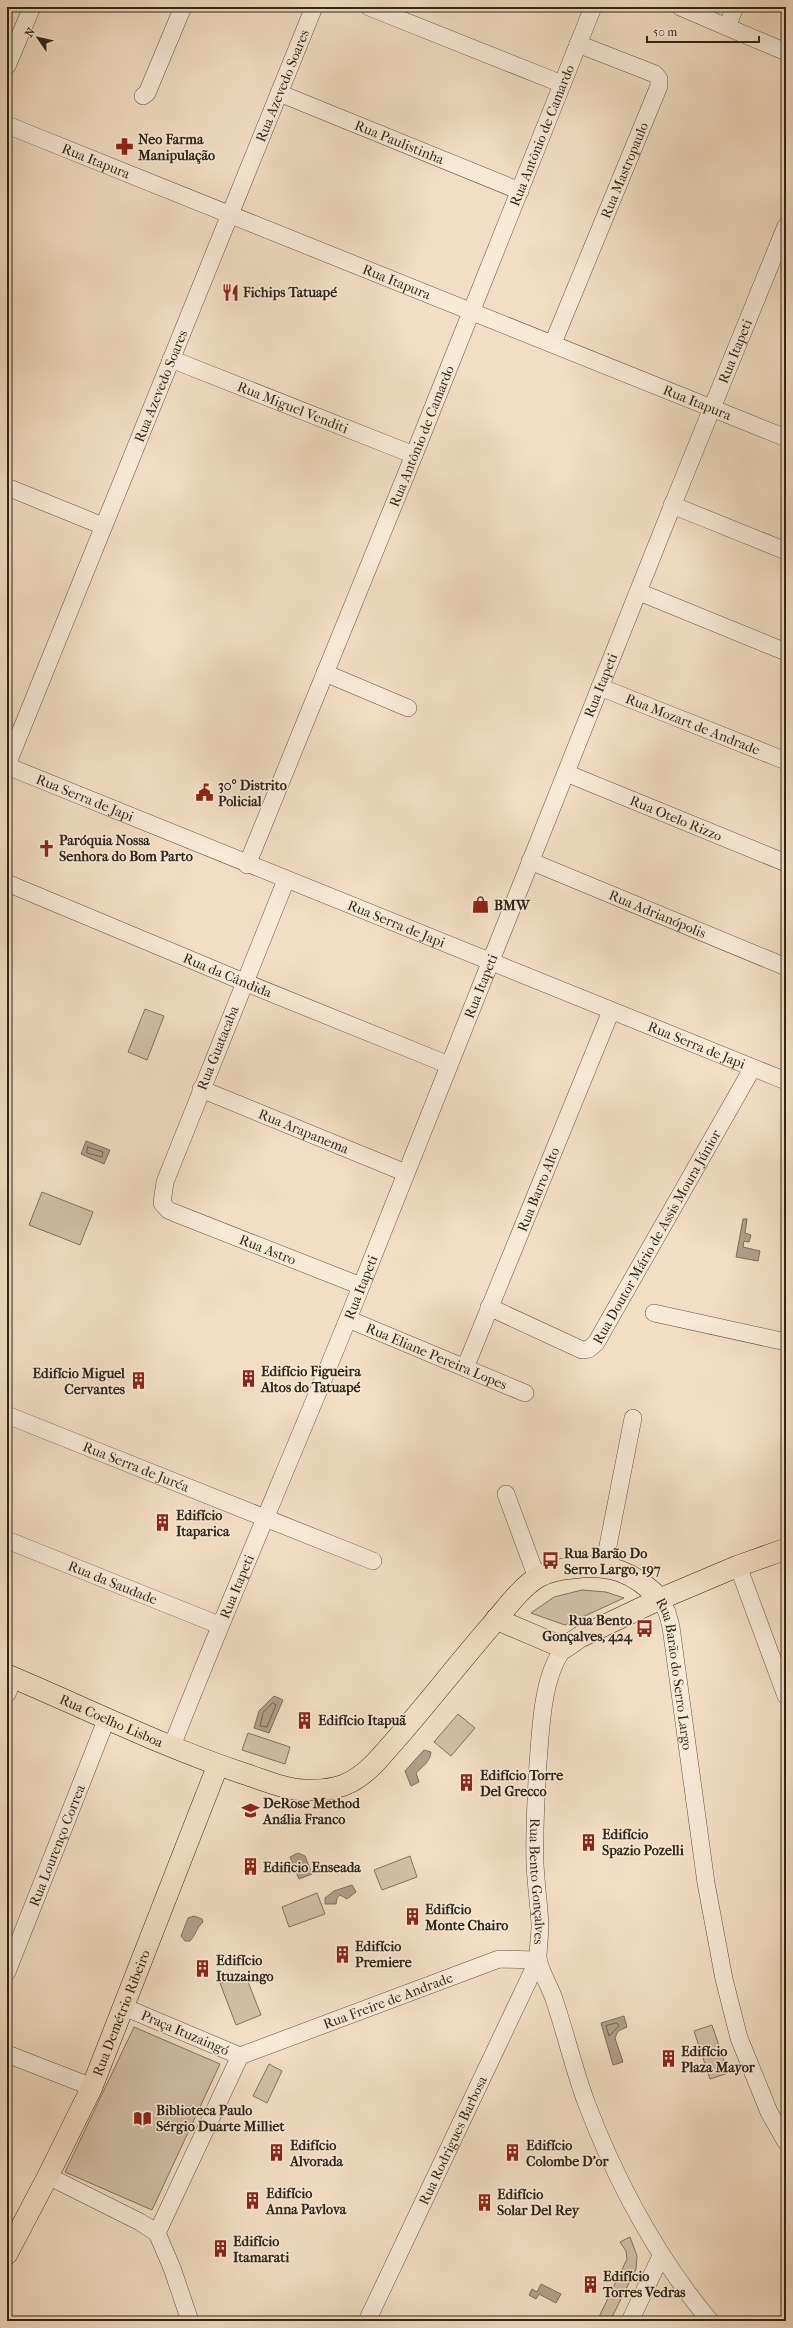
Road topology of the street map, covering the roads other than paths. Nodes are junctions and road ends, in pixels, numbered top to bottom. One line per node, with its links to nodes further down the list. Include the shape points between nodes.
1 (32, 7): 11 (street)
2 (183, 7): 14 (street, via 147,93)
3 (314, 7): 13 (street, Rua Azevedo Soares)
4 (369, 7): 12 (street)
5 (593, 7): 9 (street, Rua Antônio de Camardo)
6 (680, 7): 8 (street)
7 (735, 7): 8 (street)
8 (727, 27): 10 (street)
9 (578, 44): 12 (street, Rua Antônio de Camardo); 20 (street, Rua Mastropaulo, via 655,74 659,79)
10 (786, 52)
11 (7, 66)
12 (562, 84): 16 (street, Rua Antônio de Camardo)
13 (278, 93): 16 (street, Rua Paulistinha); 17 (street, Rua Azevedo Soares)
14 (143, 96)
15 (7, 125): 17 (street, Rua Itapura)
16 (520, 191): 19 (street, Rua Antônio de Camardo)
17 (229, 214): 19 (street, Rua Itapura); 21 (street, Rua Azevedo Soares)
18 (786, 226): 22 (street, Rua Itapeti)
19 (471, 311): 20 (street, Rua Itapura); 24 (street, Rua Antônio de Camardo)
20 (553, 344): 22 (street, Rua Itapura)
21 (171, 359): 24 (street, Rua Miguel Venditi); 27 (street, Rua Azevedo Soares)
22 (711, 408): 23 (street, Rua Itapura); 26 (street, Rua Itapeti)
23 (786, 438)
24 (414, 455): 31 (street, Rua Antônio de Camardo)
25 (7, 487): 27 (street)
26 (672, 505): 28 (street); 29 (street, Rua Itapeti)
27 (103, 526): 35 (street, Rua Azevedo Soares)
28 (786, 551)
29 (639, 592): 30 (street); 32 (street, Rua Itapeti)
30 (786, 652)
31 (325, 673): 33 (street); 39 (street, Rua Antônio de Camardo)
32 (600, 686): 34 (street, Rua Mozart de Andrade); 36 (street, Rua Itapeti)
33 (408, 708)
34 (786, 761)
35 (7, 765): 39 (street, Rua Serra de Japi)
36 (566, 773): 37 (street, Rua Itapeti); 38 (street, Rua Otelo Rizzo)
37 (530, 861): 42 (street, Rua Itapeti); 43 (street, Rua Adrianópolis)
38 (786, 863)
39 (247, 864): 40 (street, Rua Serra de Japi)
40 (286, 880): 42 (street, Rua Serra de Japi); 44 (street, Rua Guatacaba)
41 (7, 883): 44 (street, Rua da Cândida)
42 (489, 962): 45 (street, Rua Serra de Japi); 46 (street, Rua Itapeti)
43 (786, 967)
44 (244, 982): 46 (street, Rua da Cândida); 49 (street, Rua Guatacaba)
45 (611, 1011): 47 (street, Rua Serra de Japi); 53 (street, Rua Barro Alto)
46 (449, 1064): 50 (street, Rua Itapeti)
47 (752, 1069): 48 (street, Rua Serra de Japi); 53 (street, Rua Doutor Mário de Assis Moura Júnior, via 596,1343 589,1349 582,1350)
48 (786, 1082)
49 (201, 1089): 50 (street, Rua Arapanema); 51 (street, Rua Guatacaba, via 161,1196 164,1207)
50 (406, 1173): 52 (street, Rua Itapeti)
51 (175, 1213): 52 (street, Rua Astro)
52 (361, 1286): 55 (street, Rua Itapeti)
53 (489, 1307): 57 (street, Rua Barro Alto)
54 (654, 1312): 56 (street)
55 (348, 1319): 57 (street, Rua Eliane Pereira Lopes); 62 (street, Rua Itapeti)
56 (786, 1342)
57 (465, 1368): 58 (street, Rua Eliane Pereira Lopes)
58 (525, 1393)
59 (7, 1414): 62 (street, Rua Serra de Juréa)
60 (633, 1418): 66 (street)
61 (506, 1494): 68 (street)
62 (264, 1518): 65 (street, Rua Serra de Juréa); 71 (street, Rua Itapeti)
63 (7, 1540): 71 (street, Rua da Saudade)
64 (786, 1549): 67 (main road, Rua Bento Gonçalves)
65 (373, 1561)
66 (604, 1566): 68 (main road, Rua Barão do Serro Largo, via 564,1569); 69 (main road, Rua Barão do Serro Largo, via 627,1574)
67 (738, 1566): 69 (main road, Rua Bento Gonçalves); 74 (street)
68 (537, 1578): 70 (main road, Rua Barão do Serro Largo)
69 (660, 1599): 72 (main road, Rua Bento Gonçalves, via 580,1637); 84 (street, Rua Barão do Serro Largo, via 671,1627 706,1883 724,1978 739,2038 769,2112)
70 (496, 1619): 72 (main road); 77 (main road, Rua Barão do Serro Largo, via 392,1745 359,1778 344,1786 304,1790 276,1784)
71 (219, 1625): 76 (street, Rua Itapeti)
72 (564, 1648): 78 (street, Rua Bento Gonçalves, via 550,1676 542,1721 535,1863 540,1926)
73 (9, 1682): 75 (main road, Rua Coelho Lisboa)
74 (786, 1696)
75 (107, 1718): 76 (main road, Rua Coelho Lisboa); 79 (street, Rua Lourenço Correa)
76 (172, 1746): 77 (main road, Rua Coelho Lisboa)
77 (218, 1765): 80 (main road, Rua Demétrio Ribeiro)
78 (538, 1960): 82 (street, Rua Freire de Andrade, via 499,1959); 88 (street, Rua Bento Gonçalves, via 555,2000 586,2101 615,2172); 90 (street, Rua Rodrigues Barbosa)
79 (7, 1972)
80 (124, 2006): 82 (street, Praça Ituzaingó); 83 (main road, Rua Demétrio Ribeiro)
81 (7, 2054): 83 (street)
82 (240, 2056): 86 (street, Praça Ituzaingó)
83 (92, 2087): 85 (main road, Rua Demétrio Ribeiro)
84 (786, 2142)
85 (48, 2176): 86 (street); 87 (main road, Rua Demétrio Ribeiro)
86 (157, 2233): 89 (street)
87 (7, 2254)
88 (661, 2256): 91 (street); 92 (street, Rua Bento Gonçalves, via 685,2292)
89 (190, 2321)
90 (367, 2321)
91 (630, 2321)
92 (710, 2321)

